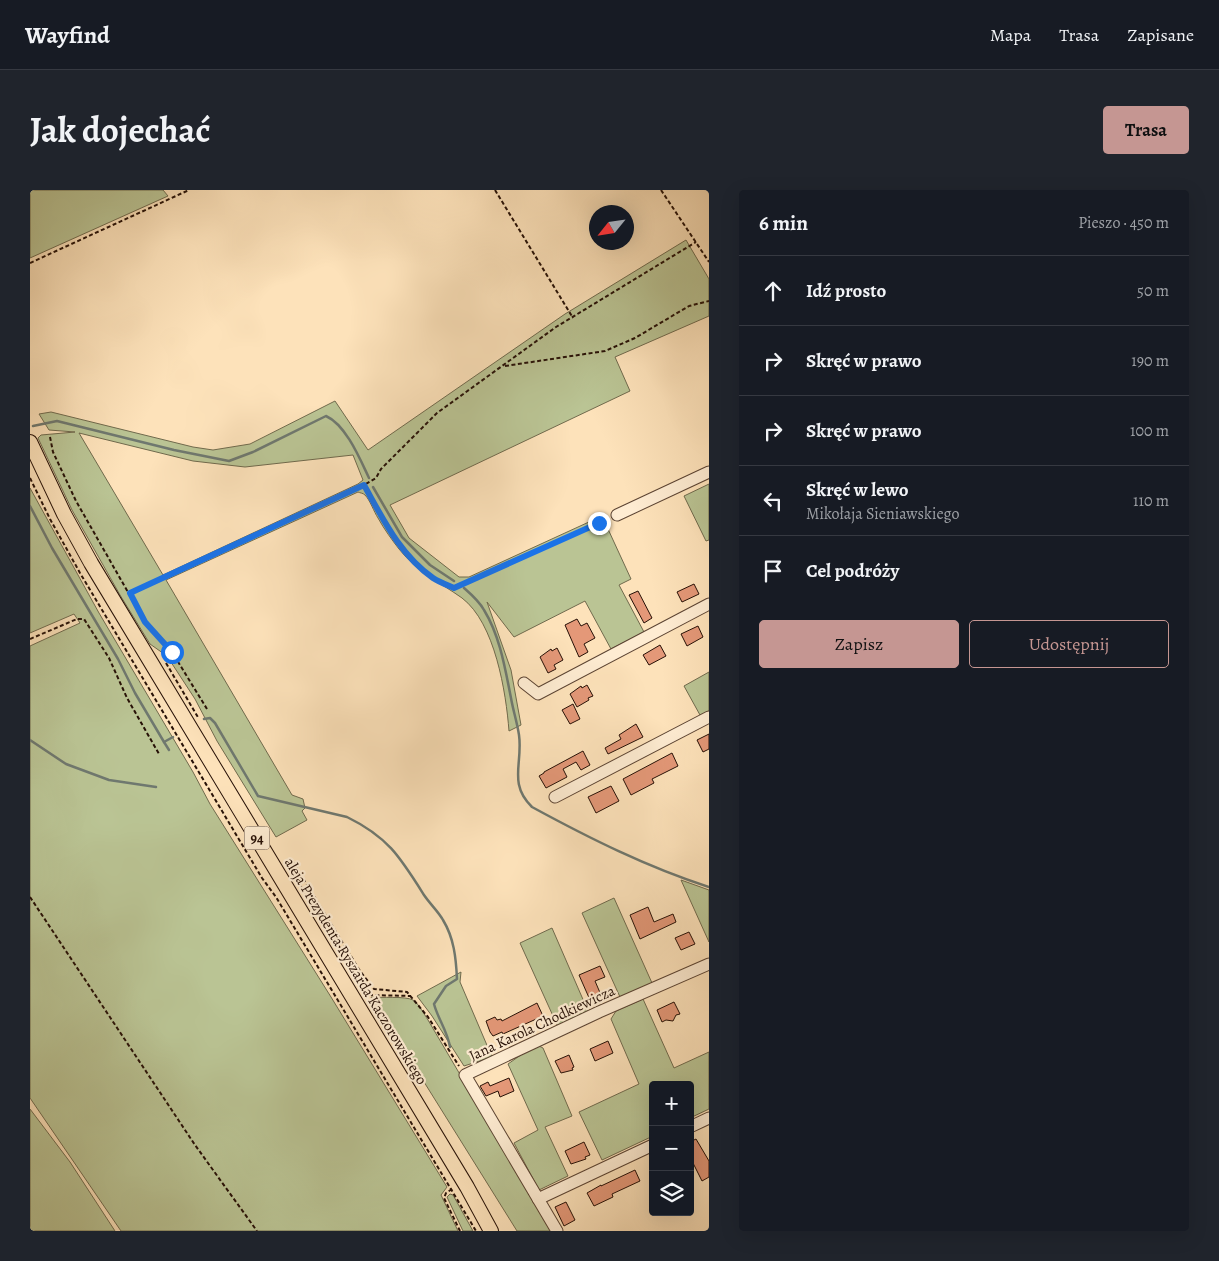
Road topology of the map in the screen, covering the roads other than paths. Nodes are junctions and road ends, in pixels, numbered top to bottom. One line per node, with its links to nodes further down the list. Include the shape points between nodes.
1 (30, 442): 13 (main road, aleja Prezydenta Ryszarda Kaczorowskiego / 94, via 91,563)
2 (709, 472): 3 (street)
3 (617, 515)
4 (709, 604): 5 (street, via 538,694)
5 (524, 683)
6 (709, 718): 7 (street)
7 (555, 798)
8 (709, 964): 12 (street, Jana Karola Chodkiewicza, via 465,1075)
9 (709, 1118): 10 (street)
10 (692, 1126)
11 (649, 1147): 12 (street)
12 (538, 1199): 14 (street, Jana Karola Chodkiewicza)
13 (491, 1231)
14 (557, 1231)

